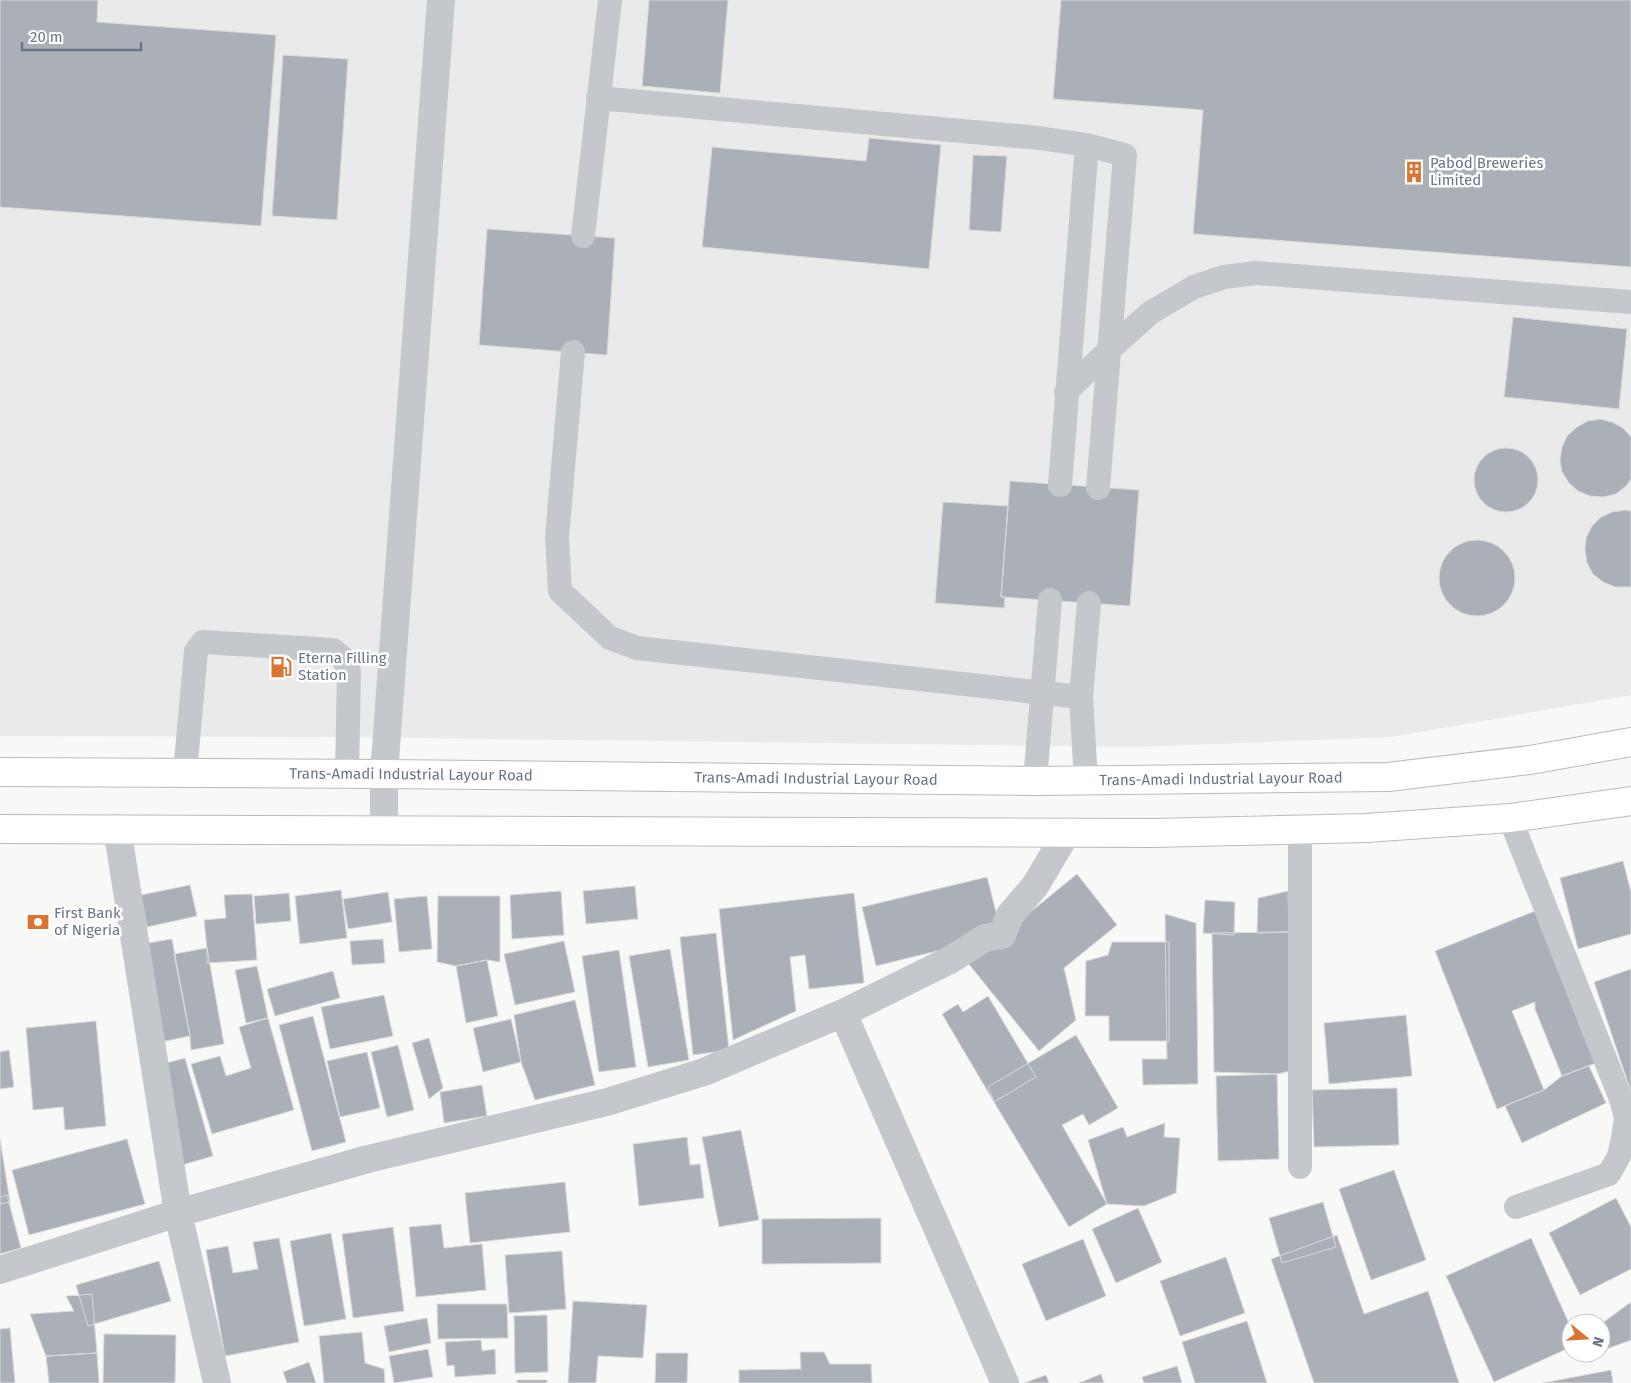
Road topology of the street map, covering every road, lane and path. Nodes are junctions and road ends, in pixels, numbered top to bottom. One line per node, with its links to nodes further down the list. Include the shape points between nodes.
1 (441, 0): 20 (street)
2 (610, 0): 3 (lane)
3 (598, 98): 4 (lane); 5 (lane)
4 (1087, 145): 7 (lane, via 1125,156); 9 (lane)
5 (583, 236)
6 (1631, 302): 7 (lane, via 1256,273 1224,277 1194,287 1150,313)
7 (1109, 350): 9 (lane); 11 (lane)
8 (574, 352): 14 (lane, via 557,537 560,592 610,638 637,648)
9 (1066, 392): 10 (lane)
10 (1060, 485)
11 (1098, 488)
12 (1050, 600): 14 (lane)
13 (1089, 603): 15 (lane)
14 (1044, 693): 15 (lane); 21 (lane)
15 (1081, 697): 22 (lane)
16 (1631, 742): 22 (main road, Trans-Amadi Industrial Layour Road, via 1530,760 1388,777)
17 (0, 772): 18 (main road, Trans-Amadi Industrial Layour Road)
18 (185, 773): 19 (main road, Trans-Amadi Industrial Layour Road); 19 (lane, via 196,651 203,642 333,650 343,658 349,671)
19 (346, 774): 20 (main road, Trans-Amadi Industrial Layour Road)
20 (384, 774): 21 (main road, Trans-Amadi Industrial Layour Road); 28 (street)
21 (1035, 781): 22 (main road, Trans-Amadi Industrial Layour Road)
22 (1086, 781)
23 (1631, 800): 24 (main road)
24 (1510, 818): 27 (main road); 32 (lane, via 1626,1118 1619,1156 1609,1174)
25 (117, 828): 26 (main road); 28 (main road); 33 (street)
26 (0, 829)
27 (1300, 829): 29 (main road); 31 (lane)
28 (384, 830): 29 (main road)
29 (1067, 832): 30 (street, via 1035,886 1010,915 1002,935 985,938 950,960)
30 (843, 1013): 33 (street, via 704,1072 607,1102 368,1158); 36 (street)
31 (1300, 1168)
32 (1516, 1207)
33 (178, 1213): 34 (street); 35 (street)
34 (0, 1270)
35 (217, 1383)
36 (1006, 1383)

